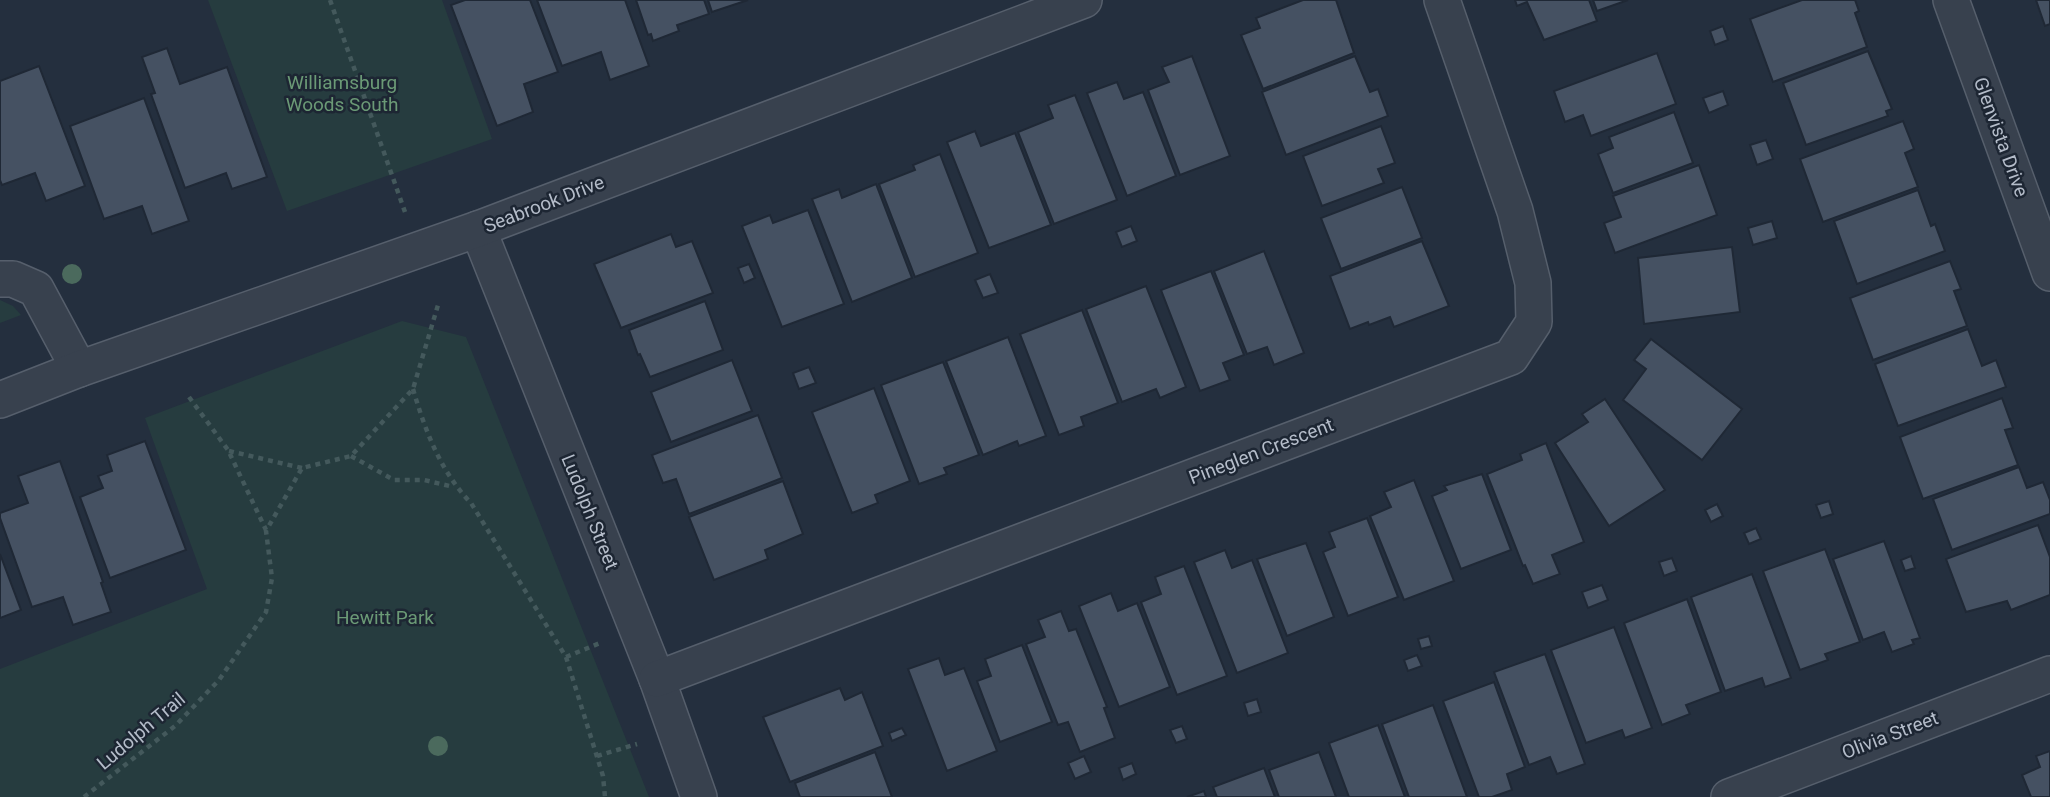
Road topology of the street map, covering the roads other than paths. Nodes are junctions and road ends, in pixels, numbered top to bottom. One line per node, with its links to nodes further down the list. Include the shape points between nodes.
1 (1084, 0): 4 (street, Seabrook Drive)
2 (1442, 0): 10 (street, Pineglen Crescent, via 1515,211 1533,282 1534,322 1511,357)
3 (1951, 0): 5 (street, Glenvista Drive)
4 (478, 229): 7 (street, Seabrook Drive); 10 (street, Ludolph Street)
5 (2050, 273)
6 (0, 279): 7 (street, via 36,289)
7 (79, 369): 8 (street, Seabrook Drive)
8 (0, 400)
9 (2050, 674): 12 (street, Olivia Street)
10 (657, 679): 11 (street, Ludolph Street)
11 (699, 797)
12 (1729, 797)

